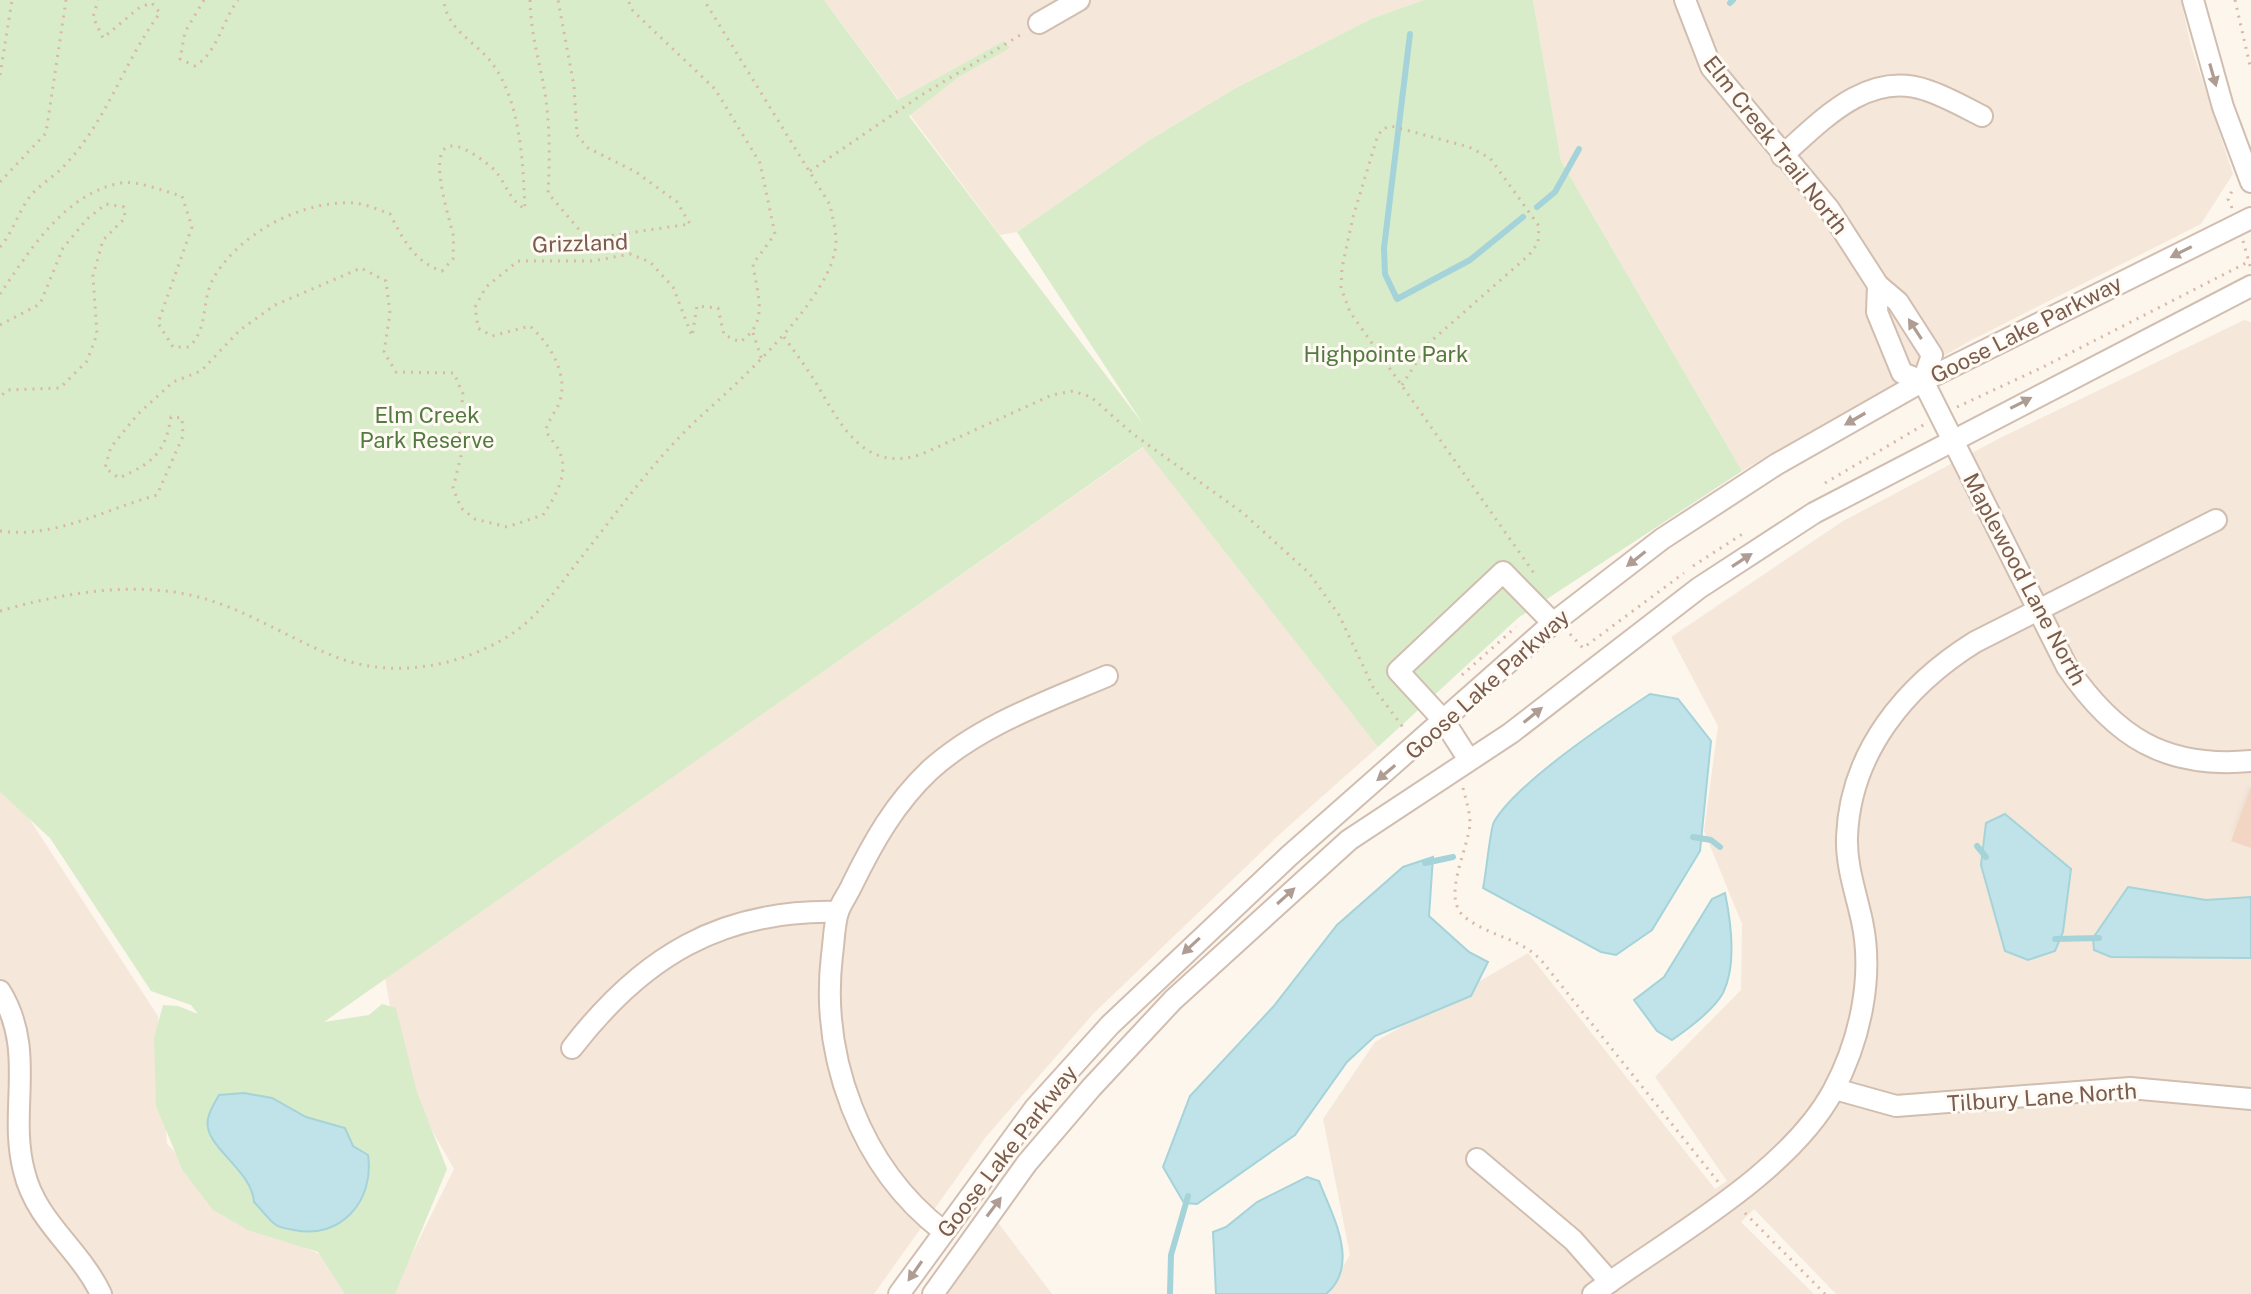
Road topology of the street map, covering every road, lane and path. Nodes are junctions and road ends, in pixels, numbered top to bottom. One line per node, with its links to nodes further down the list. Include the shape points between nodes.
1 (12, 0): 17 (path)
2 (66, 0): 21 (path, via 46,133)
3 (98, 0): 25 (path, via 93,17 103,38 140,7 152,3 160,13 87,135 66,165 31,195)
4 (204, 0): 5 (path, via 185,32 180,59 195,66 209,58)
5 (238, 0)
6 (444, 0): 29 (path, Grizzland, via 446,18 493,64 508,91 525,209 513,203 496,171 470,150 445,151 438,163 439,185 454,238 453,259 442,271 423,265 390,214 356,203 321,206 267,224 234,253 212,280 199,338 189,347 173,347 158,323 192,227 182,196 124,182 81,198 50,228)
7 (530, 0): 8 (path, Grizzland, via 531,39 545,92 548,193 587,239 690,224 677,202 636,172 588,148 577,135)
8 (558, 0)
9 (628, 0): 31 (path, via 633,11 715,89 760,163 775,234 753,264 760,322)
10 (704, 0): 20 (path)
11 (1079, 0): 15 (street)
12 (1685, 0): 19 (street, Elm Creek Trail North, via 1711,67)
13 (2193, 0): 22 (street, one-way to 22)
14 (2235, 0): 16 (path)
15 (1039, 23): 20 (path)
16 (2251, 70)
17 (0, 75)
18 (1982, 116): 19 (street, via 1926,89 1884,86 1842,105)
19 (1782, 156): 27 (street, Elm Creek Trail North, via 1829,209)
20 (810, 171): 32 (path, via 830,205 836,243 825,272)
21 (0, 182)
22 (2242, 185): 23 (path, via 2228,199)
23 (2231, 206)
24 (2247, 228): 26 (path); 34 (street, Goose Lake Parkway, one-way to 34)
25 (0, 247)
26 (2251, 269)
27 (1878, 285): 34 (street, Elm Creek Trail North, via 1877,312 1902,373); 34 (street, Elm Creek Trail North, one-way to 27, via 1932,355 1898,302)
28 (2251, 286): 37 (street, Goose Lake Parkway, one-way to 28)
29 (0, 294)
30 (0, 325): 36 (path, via 40,304 63,248 87,219 106,204 124,207 125,218 103,240 93,276 97,334 87,361 60,388 7,390)
31 (753, 333): 33 (path); 39 (path, Grizzland, via 740,342 724,335 718,308 697,306 692,336 673,287 650,262 630,254 593,261 518,261 486,287 475,307 478,328 492,336 530,326 548,341 560,373 561,397 546,430 564,465 543,515 507,527 469,516 455,499 454,479 464,442 459,431 463,394 454,373 396,372 384,352 390,313 386,281 361,268 275,305 240,330 201,371 173,382 138,414 111,447 105,468 119,478 145,467 167,443 171,417 182,418 183,436 157,495 86,521 20,534)
32 (784, 337): 33 (path); 47 (path, via 844,429 886,459 922,454 1062,392 1091,397 1243,513 1309,573 1339,615 1373,687)
33 (762, 360): 42 (path, via 658,459 543,607 479,652 427,666 369,666 338,658 209,600 175,592 78,594)
34 (1923, 381): 37 (street, Maplewood Lane North); 43 (street, Goose Lake Parkway, one-way to 43, via 1777,464 1674,531)
35 (1402, 385): 35 (path, via 1350,312 1341,288 1357,204 1377,138 1391,126 1469,147 1490,158 1539,226 1538,243 1529,255 1429,343); 40 (path, via 1531,567 1542,586)
36 (0, 397)
37 (1952, 439): 41 (street, Maplewood Lane North); 50 (street, Goose Lake Parkway, one-way to 37, via 1699,588 1814,513)
38 (2216, 520): 41 (street)
39 (0, 531)
40 (1537, 607): 43 (street); 45 (path); 46 (street, via 1503,572 1398,671)
41 (2038, 610): 49 (street, Maplewood Lane North, via 2067,667 2113,725 2144,745 2178,757 2211,763); 54 (street, via 1943,662 1905,697 1863,766 1847,838 1867,953 1865,992 1857,1032)
42 (0, 611)
43 (1553, 623): 46 (street, Goose Lake Parkway)
44 (1107, 676): 51 (street, via 1015,715 932,769 898,803)
45 (1454, 683)
46 (1437, 713): 47 (street, Goose Lake Parkway); 47 (path); 50 (street)
47 (1412, 736): 48 (path); 58 (street, Goose Lake Parkway, one-way to 58, via 1110,1025 1035,1108)
48 (1394, 737)
49 (2251, 761)
50 (1462, 765): 57 (path, via 1468,837 1455,890 1463,917 1529,948 1541,960); 62 (street, Goose Lake Parkway, one-way to 50, via 1027,1163 1173,1000 1349,840)
51 (838, 912): 53 (street, via 797,911 752,919 669,953 600,1011); 58 (street, via 829,980 831,1031 842,1081 860,1128 886,1171)
52 (0, 991): 60 (street, via 18,1037 23,1074 19,1137 28,1185 49,1226 91,1273)
53 (572, 1048)
54 (1835, 1089): 55 (street, Tilbury Lane North, via 1896,1106 2130,1088); 57 (street, via 1795,1142)
55 (2251, 1099)
56 (1477, 1159): 59 (street, via 1573,1240)
57 (1729, 1196): 59 (street); 63 (path)
58 (943, 1231): 61 (street, Goose Lake Parkway, one-way to 61)
59 (1602, 1288)
60 (101, 1294)
61 (899, 1294)
62 (933, 1294)
63 (1825, 1294)

